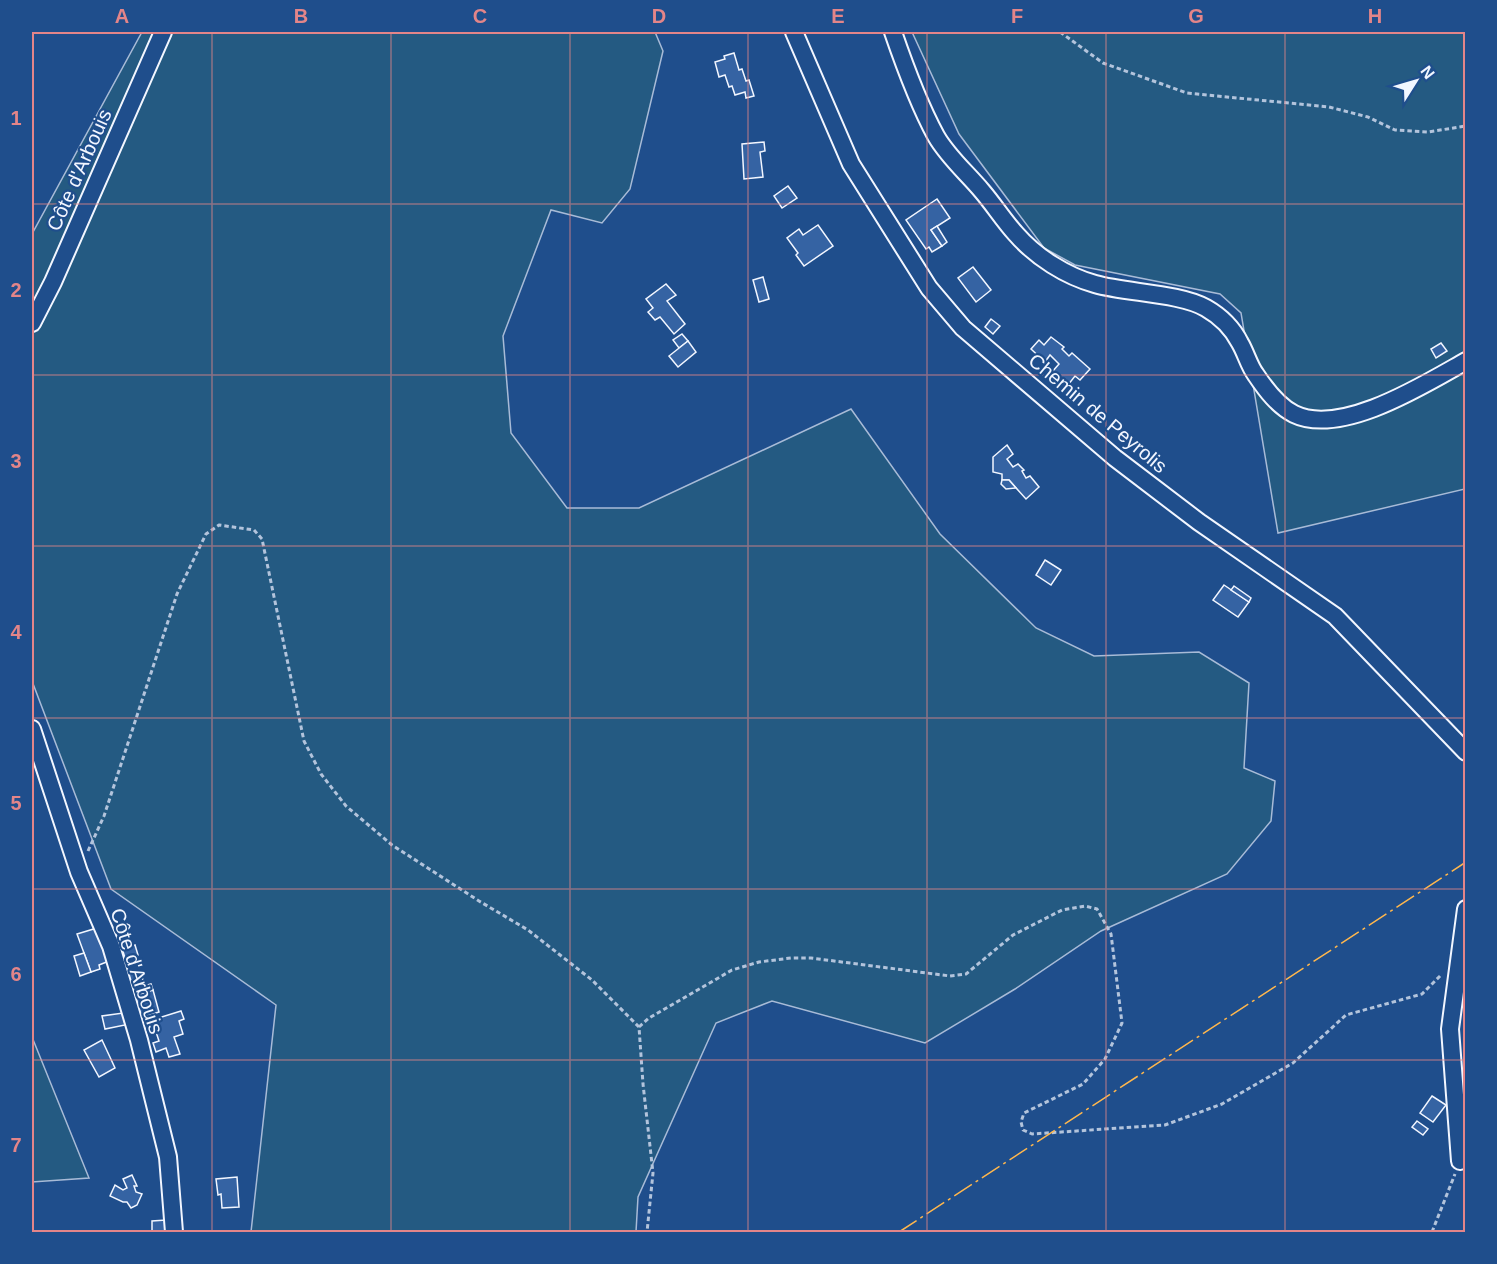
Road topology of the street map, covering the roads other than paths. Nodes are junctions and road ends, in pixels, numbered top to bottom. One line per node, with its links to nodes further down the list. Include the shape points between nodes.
1 (163, 32): 4 (street, Côte d'Arbouis)
2 (794, 32): 7 (street, Chemin de Peyrolis, via 851,164 929,288 963,328 1115,458 1335,616)
3 (893, 32): 5 (street, via 938,138 1033,251 1060,270 1095,284 1205,307 1226,322 1240,341 1254,373 1271,396 1293,413 1337,419 1380,405)
4 (32, 323)
5 (1466, 361)
6 (32, 729): 10 (street, Côte d'Arbouis, via 79,872 111,946 139,1040 168,1157)
7 (1466, 752)
8 (1466, 909): 9 (street, via 1450,1029)
9 (1460, 1161)
10 (174, 1233)

